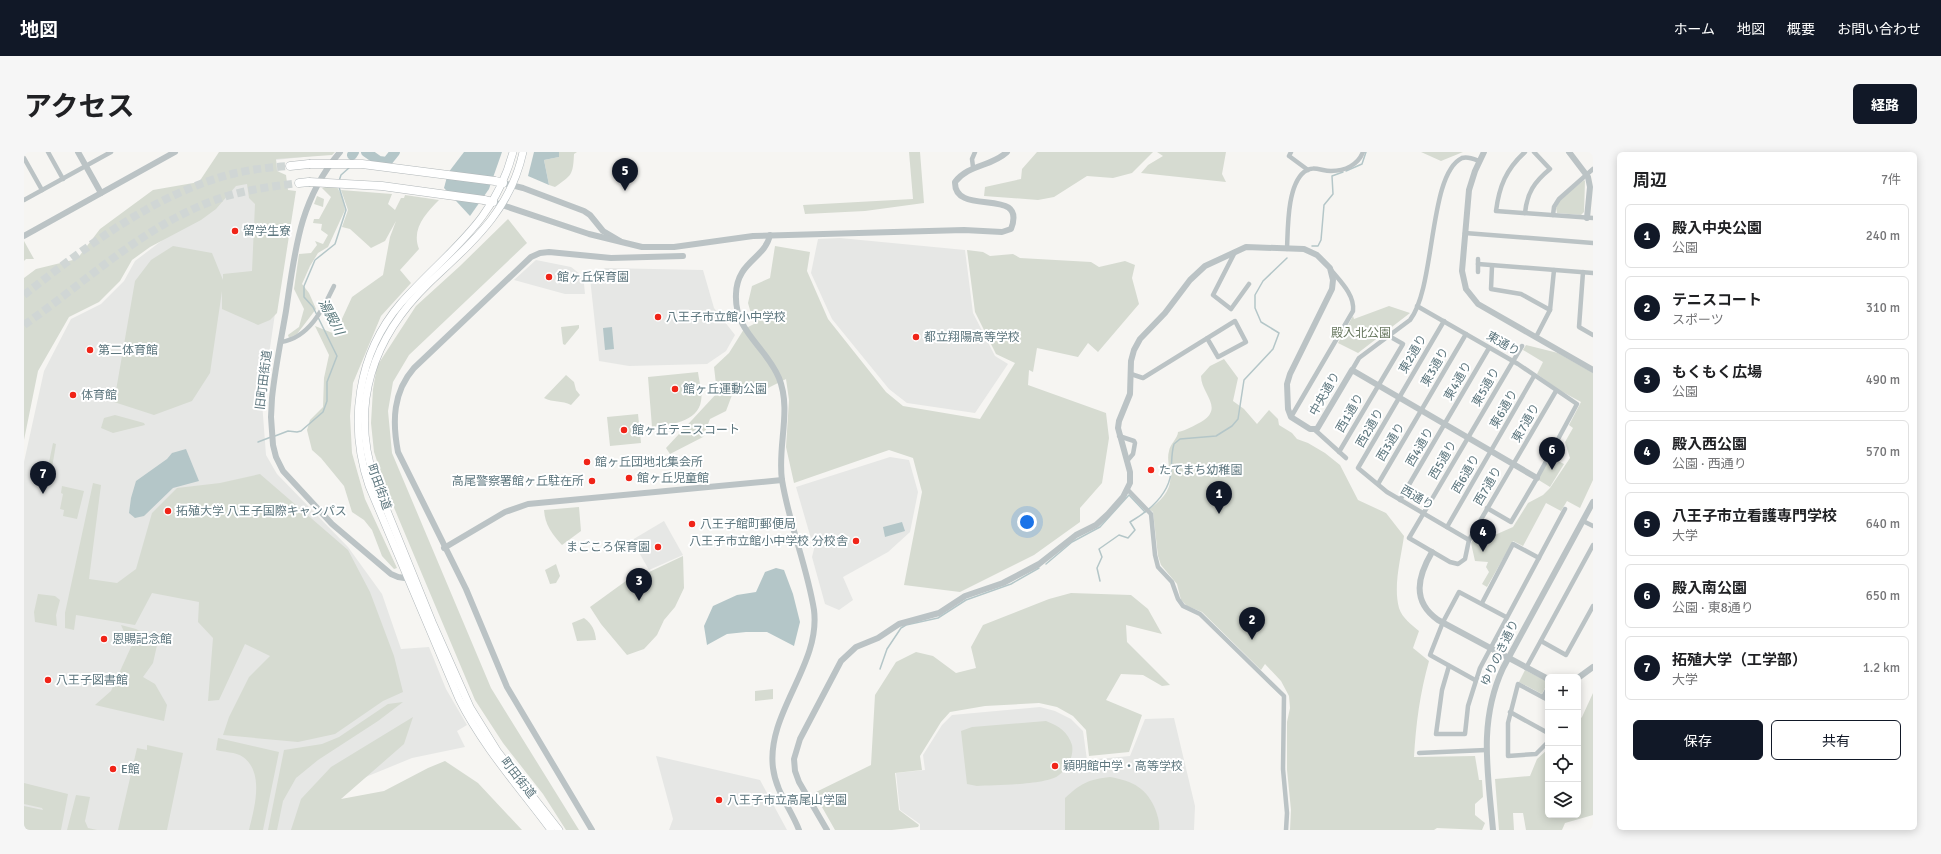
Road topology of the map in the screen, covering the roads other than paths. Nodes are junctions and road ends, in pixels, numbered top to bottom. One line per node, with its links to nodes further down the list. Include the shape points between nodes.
1 (48, 152): 24 (street)
2 (78, 152): 18 (street)
3 (111, 152): 18 (street)
4 (175, 152): 29 (street)
5 (340, 152): 62 (street, 旧町田街道, via 316,186 302,219)
6 (513, 152): 26 (main road, 町田街道)
7 (523, 152): 27 (main road, 町田街道)
8 (975, 152): 20 (street, via 972,159)
9 (1007, 152): 20 (street, via 996,161)
10 (1291, 152): 22 (street, via 1289,156)
11 (1363, 152): 22 (street, via 1359,161 1350,166 1333,171 1317,168)
12 (1484, 152): 17 (street)
13 (1525, 152): 33 (street, via 1504,178 1499,190 1496,211)
14 (1534, 152): 33 (street, via 1550,169 1530,190)
15 (1569, 152): 23 (street)
16 (24, 158): 28 (street)
17 (1479, 161): 36 (street, via 1469,190); 54 (street, via 1466,157 1460,159 1445,179 1424,284)
18 (86, 166): 24 (street); 29 (street)
19 (290, 166): 26 (highway, bridge, via 362,164)
20 (973, 167): 37 (street, via 955,182 957,193 965,198 1000,203 1008,207 1013,220 1011,229 1007,232 964,230)
21 (1593, 169): 23 (street)
22 (1308, 170): 41 (street, via 1300,178 1290,203)
23 (1587, 174): 34 (street, via 1559,199 1554,207); 35 (street, via 1590,187)
24 (63, 179): 28 (street)
25 (299, 183): 31 (highway, bridge, via 382,186)
26 (503, 183): 27 (street); 31 (main road, 町田街道)
27 (513, 185): 32 (main road, 町田街道); 40 (street, via 584,211 604,231)
28 (42, 190): 30 (street)
29 (101, 193): 38 (street)
30 (24, 200)
31 (493, 202): 32 (street); 102 (main road, 町田街道, via 475,227 393,313 375,344 363,378 358,414 362,463 369,486)
32 (503, 204): 40 (street); 102 (main road, 町田街道, via 482,233 420,292 397,319 379,351 368,385 364,421 371,469)
33 (1525, 213): 34 (street)
34 (1554, 216): 35 (street)
35 (1590, 218)
36 (1465, 233): 39 (street); 60 (street, via 1462,278 1469,294 1478,304)
37 (770, 235): 40 (street, via 674,247); 86 (street, via 766,244 740,275 736,310 744,328 774,368 782,387)
38 (24, 236)
39 (1593, 243)
40 (625, 244)
41 (1288, 249): 42 (street, via 1250,247); 47 (street, via 1314,252)
42 (1235, 252): 52 (street, via 1213,295 1231,309); 68 (street, via 1202,268 1182,289 1165,313 1140,339 1133,354)
43 (683, 256): 99 (street, via 611,258 540,253 531,257 407,376 394,411 398,452)
44 (1478, 259): 45 (street)
45 (1478, 264): 46 (street); 49 (street)
46 (1492, 266): 48 (street); 55 (street, via 1491,289 1521,294)
47 (1330, 268): 74 (street, 中央通り, via 1333,278 1332,289 1287,382 1288,409); 74 (street, via 1347,290 1353,311)
48 (1554, 270): 50 (street); 55 (street)
49 (1478, 272)
50 (1583, 272): 51 (street); 58 (street, via 1579,327)
51 (1593, 273)
52 (1249, 284)
53 (334, 286): 62 (street, via 320,313 304,332 298,337)
54 (1417, 306): 56 (street, 東通り); 59 (street, via 1410,320)
55 (1550, 310): 60 (street)
56 (1444, 321): 57 (street, 東通り); 72 (street, 東2通り)
57 (1466, 334): 64 (street, 東通り); 73 (street, 東3通り)
58 (1593, 335)
59 (1389, 336): 67 (street, via 1359,358); 70 (street, 西1通り, via 1403,344)
60 (1536, 337): 66 (street)
61 (1207, 338): 61 (street, via 1235,321 1246,342 1218,357); 68 (street, via 1144,378)
62 (280, 342): 102 (street, 旧町田街道, via 272,398 272,434 276,457 283,471 332,524 391,574)
63 (1522, 346): 65 (street, 東5通り)
64 (1489, 348): 65 (street, 東通り); 75 (street, 東4通り)
65 (1513, 362): 69 (street, 東通り); 78 (street, 東5通り)
66 (1593, 369)
67 (1352, 370): 70 (street, 中央通り); 76 (street, 中央通り)
68 (1131, 374): 77 (street, via 1130,394 1118,424)
69 (1534, 376): 71 (street, 東通り); 79 (street, 東6通り)
70 (1378, 385): 72 (street, 中央通り); 80 (street, 西1通り)
71 (1556, 391): 83 (street, 東7通り); 85 (street, 東通り, via 1577,404)
72 (1399, 398): 73 (street, 中央通り); 84 (street, 西2通り)
73 (1422, 411): 75 (street, 中央通り); 87 (street, 西3通り)
74 (1291, 416): 76 (street, 中央通り)
75 (1445, 424): 78 (street, 中央通り); 89 (street, 西4通り)
76 (1315, 430): 80 (street)
77 (1119, 436): 82 (street); 82 (street, via 1135,443 1133,454)
78 (1468, 438): 79 (street, 中央通り); 93 (street, 西5通り)
79 (1491, 451): 83 (street, 中央通り); 96 (street, 西6通り)
80 (1339, 452): 81 (street)
81 (1346, 458)
82 (1127, 461): 88 (street, via 1130,476)
83 (1513, 464): 85 (street, 中央通り); 91 (street, 西7通り)
84 (1358, 468): 87 (street, 西通り)
85 (1537, 478): 91 (street, via 1511,522)
86 (782, 480): 99 (street, via 528,504 505,512); 126 (street, via 815,615 811,644 777,731 772,753 777,787)
87 (1378, 484): 89 (street, 西通り)
88 (1128, 490): 127 (street, via 1100,523 1076,535 1043,562 1003,583 965,596 939,613 899,624 878,638 856,647 843,658 800,739 794,759 799,782); 128 (street, via 1151,514 1158,567 1172,582 1180,603 1200,614 1284,696)
89 (1400, 500): 93 (street, 西通り)
90 (1593, 502): 94 (street, ゆりのき通り)
91 (1487, 508): 97 (street, 西7通り)
92 (1565, 509): 101 (street)
93 (1424, 514): 96 (street, 西通り); 100 (street, 西5通り, via 1409,538)
94 (1582, 521): 95 (street); 109 (street, ゆりのき通り)
95 (1593, 526)
96 (1447, 527): 97 (street, 西通り)
97 (1469, 540): 100 (street, 西7通り, via 1465,559 1458,564)
98 (1593, 545): 107 (street)
99 (444, 548): 125 (street, via 466,589 510,694)
100 (1432, 552): 106 (street, via 1421,574 1420,594 1428,612)
101 (1538, 558): 103 (street, via 1513,544); 105 (street)
102 (411, 579): 122 (main road, 町田街道, via 456,694 485,738)
103 (1482, 603): 105 (street); 106 (street, via 1459,592)
104 (1593, 606): 107 (street, via 1566,655)
105 (1506, 617): 108 (street)
106 (1443, 622): 108 (street); 110 (street, via 1430,656)
107 (1541, 641): 112 (street)
108 (1490, 648): 109 (street); 115 (street)
109 (1508, 658): 112 (street); 120 (street, ゆりのき通り, via 1490,704)
110 (1449, 666): 115 (street); 115 (street, via 1442,690 1436,734 1465,734 1468,706)
111 (1593, 667): 113 (street)
112 (1526, 668): 114 (street)
113 (1581, 676)
114 (1545, 678)
115 (1475, 680)
116 (1545, 698): 117 (street, via 1518,684)
117 (1510, 712): 118 (street); 119 (street, via 1508,756 1536,754)
118 (1545, 731)
119 (1545, 745)
120 (1486, 750): 121 (street); 129 (street, ゆりのき通り)
121 (1419, 753)
122 (538, 808): 123 (main road, 町田街道); 124 (main road, 町田街道)
123 (551, 830)
124 (559, 830)
125 (592, 830)
126 (799, 830)
127 (827, 830)
128 (1286, 830)
129 (1493, 830)

